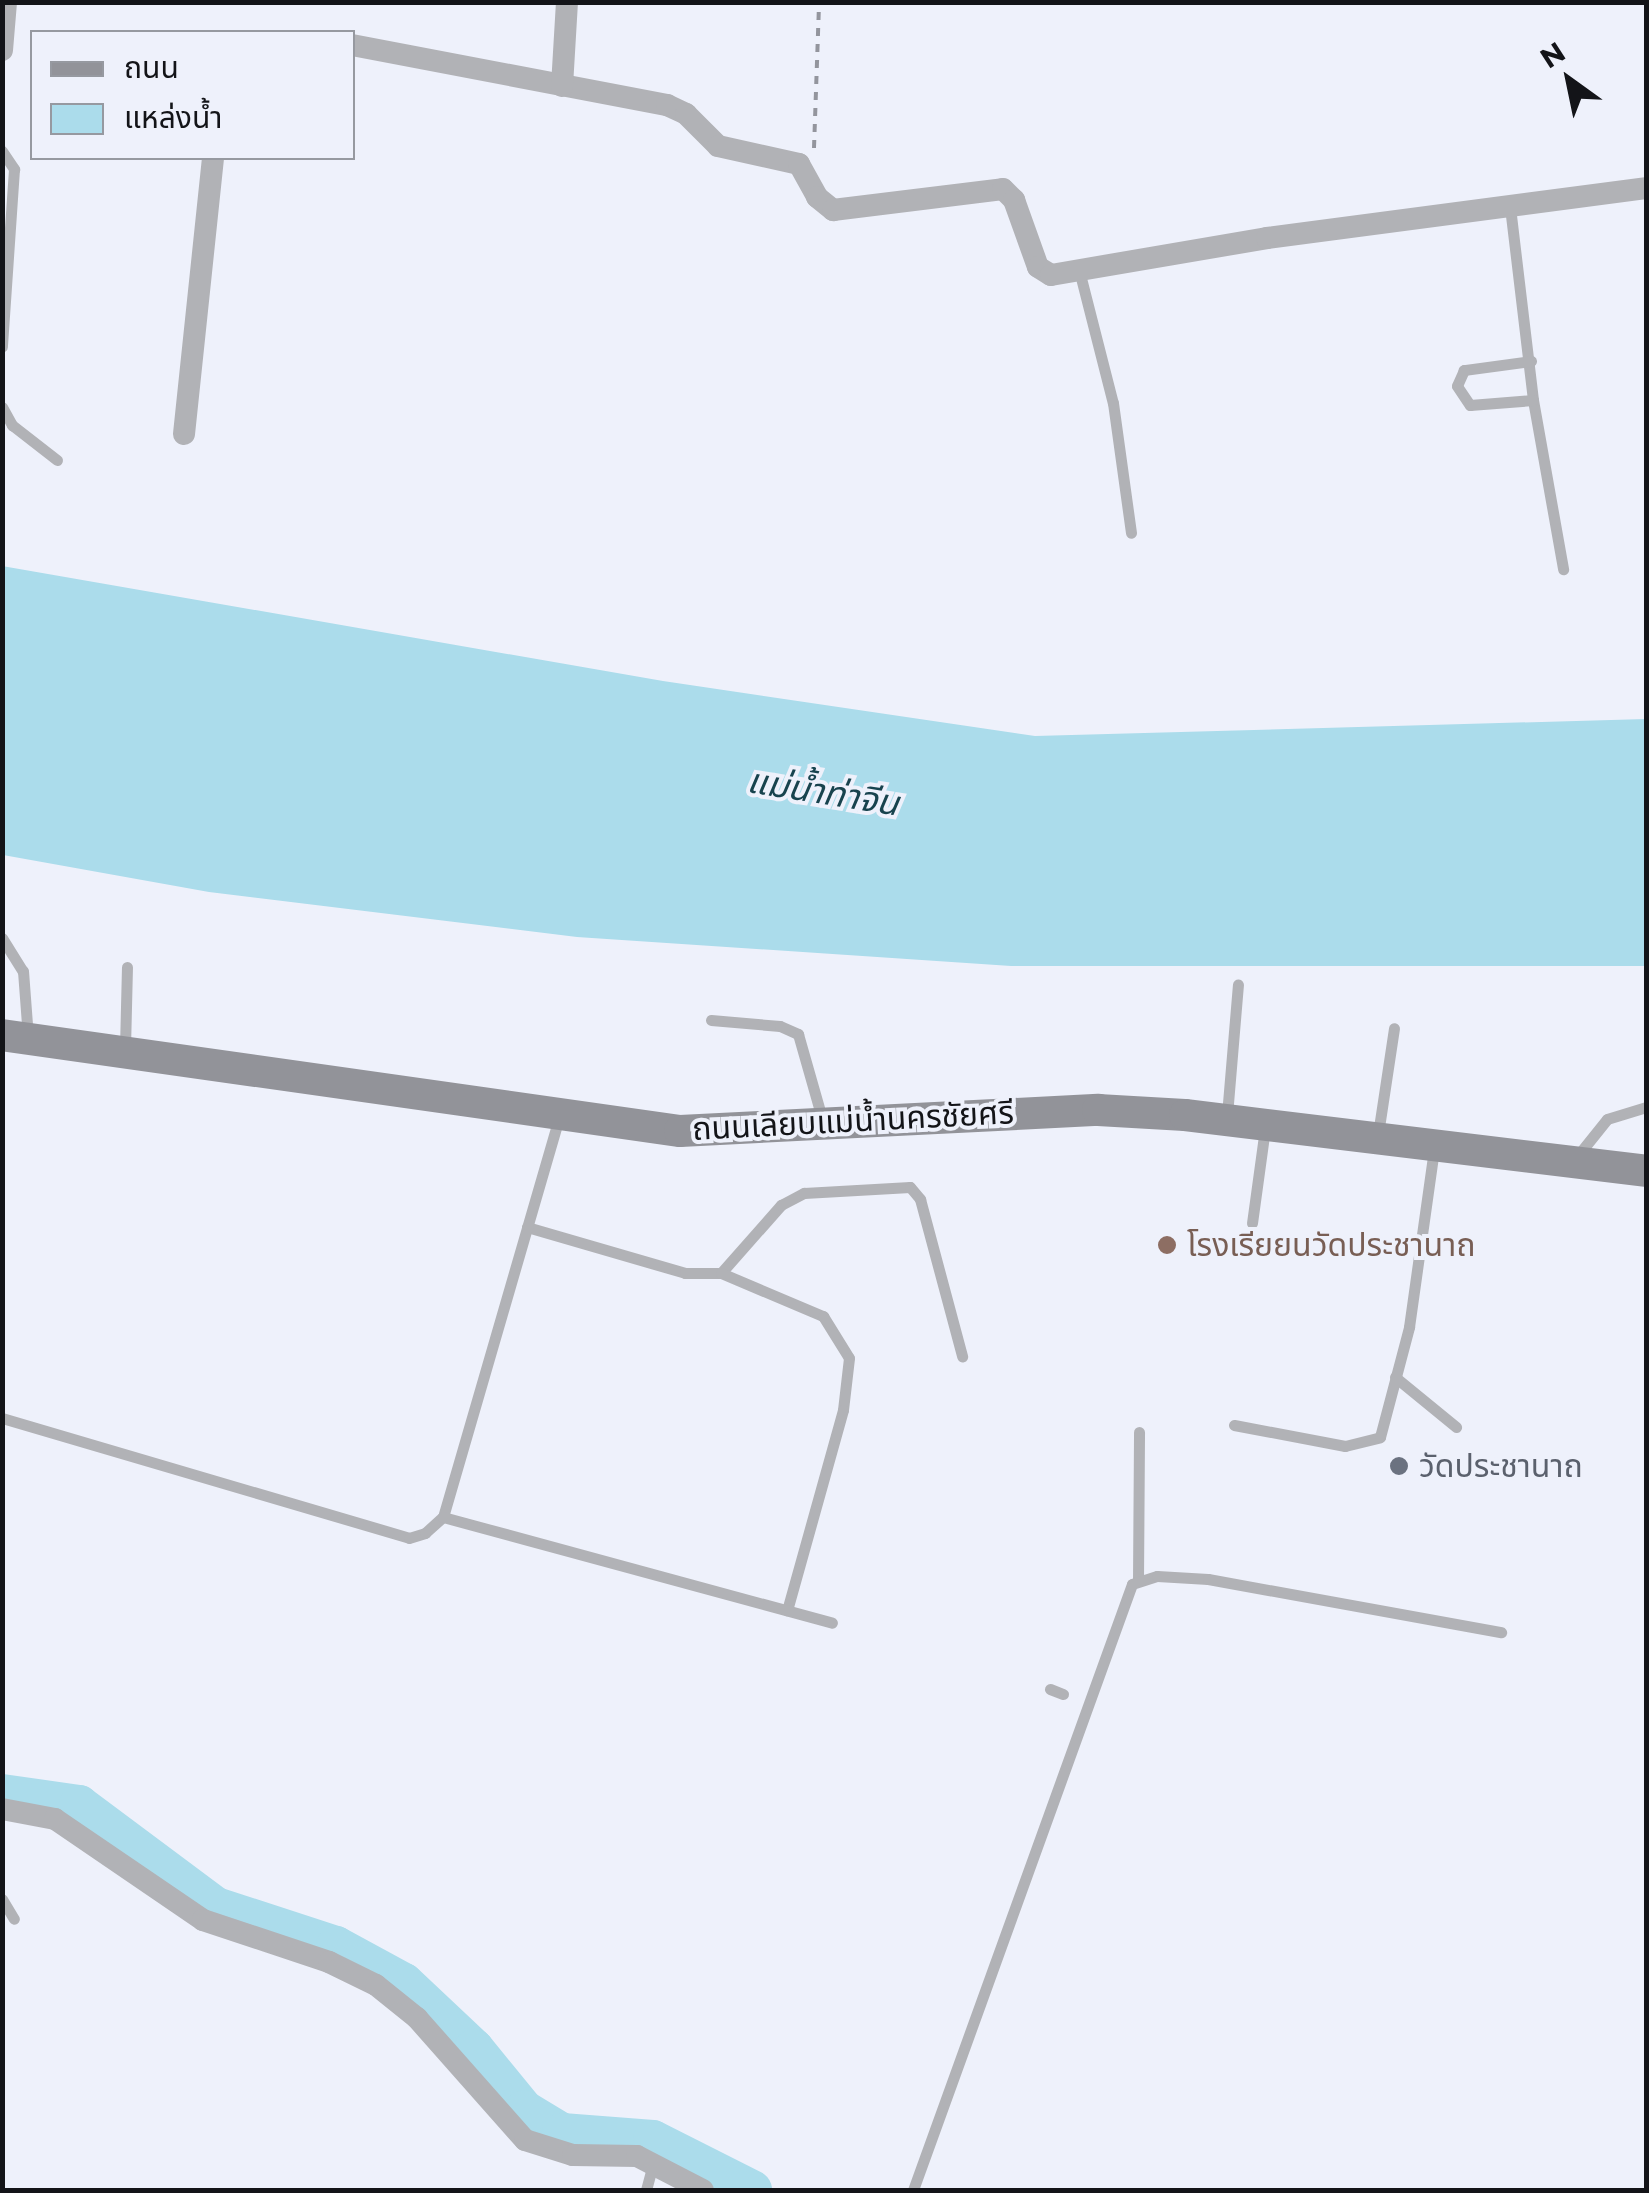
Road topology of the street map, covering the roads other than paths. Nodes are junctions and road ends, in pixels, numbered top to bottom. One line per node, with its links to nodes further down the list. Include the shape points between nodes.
1 (6, 2): 4 (street)
2 (566, 2): 5 (street)
3 (355, 46): 5 (street)
4 (2, 50)
5 (562, 86): 10 (street, via 667,106 686,114 718,146 798,164 833,210 1003,189 1014,200 1038,267 1051,276)
6 (2, 151): 11 (lane, via 14,169)
7 (213, 160): 15 (street)
8 (1646, 188): 9 (street)
9 (1510, 207): 10 (street, via 1259,240); 12 (lane)
10 (1080, 274): 17 (lane, via 1113,402)
11 (2, 347)
12 (1530, 360): 13 (lane); 13 (lane, via 1464,370 1457,386 1470,405)
13 (1533, 400): 18 (lane)
14 (2, 407): 16 (lane, via 12,425)
15 (184, 434)
16 (57, 460)
17 (1131, 532)
18 (1563, 569)
19 (2, 938): 24 (lane, via 23,971)
20 (127, 967): 25 (lane)
21 (1238, 984): 28 (lane)
22 (711, 1020): 30 (lane, via 780,1026 798,1034)
23 (1394, 1028): 31 (lane)
24 (16, 1036): 25 (main road, ถนนเลียบแม่น้ำนครชัยศรี)
25 (125, 1049): 27 (main road, ถนนเลียบแม่น้ำนครชัยศรี)
26 (1646, 1107): 33 (lane, via 1608,1119)
27 (559, 1117): 30 (main road, ถนนเลียบแม่น้ำนครชัยศรี, via 680,1131); 36 (lane)
28 (1227, 1120): 29 (main road, ถนนเลียบแม่น้ำนครชัยศรี); 30 (main road, ถนนเลียบแม่น้ำนครชัยศรี, via 1021,1112)
29 (1266, 1124): 31 (main road, ถนนเลียบแม่น้ำนครชัยศรี); 35 (lane)
30 (824, 1127)
31 (1378, 1138): 32 (main road, ถนนเลียบแม่น้ำนครชัยศรี)
32 (1434, 1146): 33 (main road, ถนนเลียบแม่น้ำนครชัยศรี); 39 (lane, via 1410,1327)
33 (1572, 1162): 34 (main road, ถนนเลียบแม่น้ำนครชัยศรี)
34 (1646, 1171)
35 (1252, 1223)
36 (528, 1227): 37 (lane, via 686,1273); 44 (lane)
37 (721, 1272): 38 (lane, via 781,1205 804,1193 910,1187 920,1199); 46 (lane, via 823,1316 849,1358 843,1410)
38 (962, 1356)
39 (1396, 1377): 41 (lane, via 1380,1437 1358,1444); 42 (lane)
40 (2, 1418): 44 (lane, via 409,1538)
41 (1234, 1424)
42 (1456, 1427)
43 (1139, 1432): 45 (lane)
44 (443, 1518): 46 (lane)
45 (1138, 1580): 48 (lane, via 1208,1578); 57 (lane, via 1118,1606)
46 (786, 1610): 47 (lane)
47 (832, 1622)
48 (1501, 1632)
49 (1050, 1690): 50 (lane)
50 (1063, 1694)
51 (2, 1809): 54 (street, via 55,1819 203,1920 376,1984 430,2031 525,2140 542,2149 614,2152)
52 (2, 1899): 53 (lane)
53 (14, 1919)
54 (653, 2164): 55 (lane); 56 (street)
55 (646, 2190)
56 (703, 2190)
57 (913, 2190)

